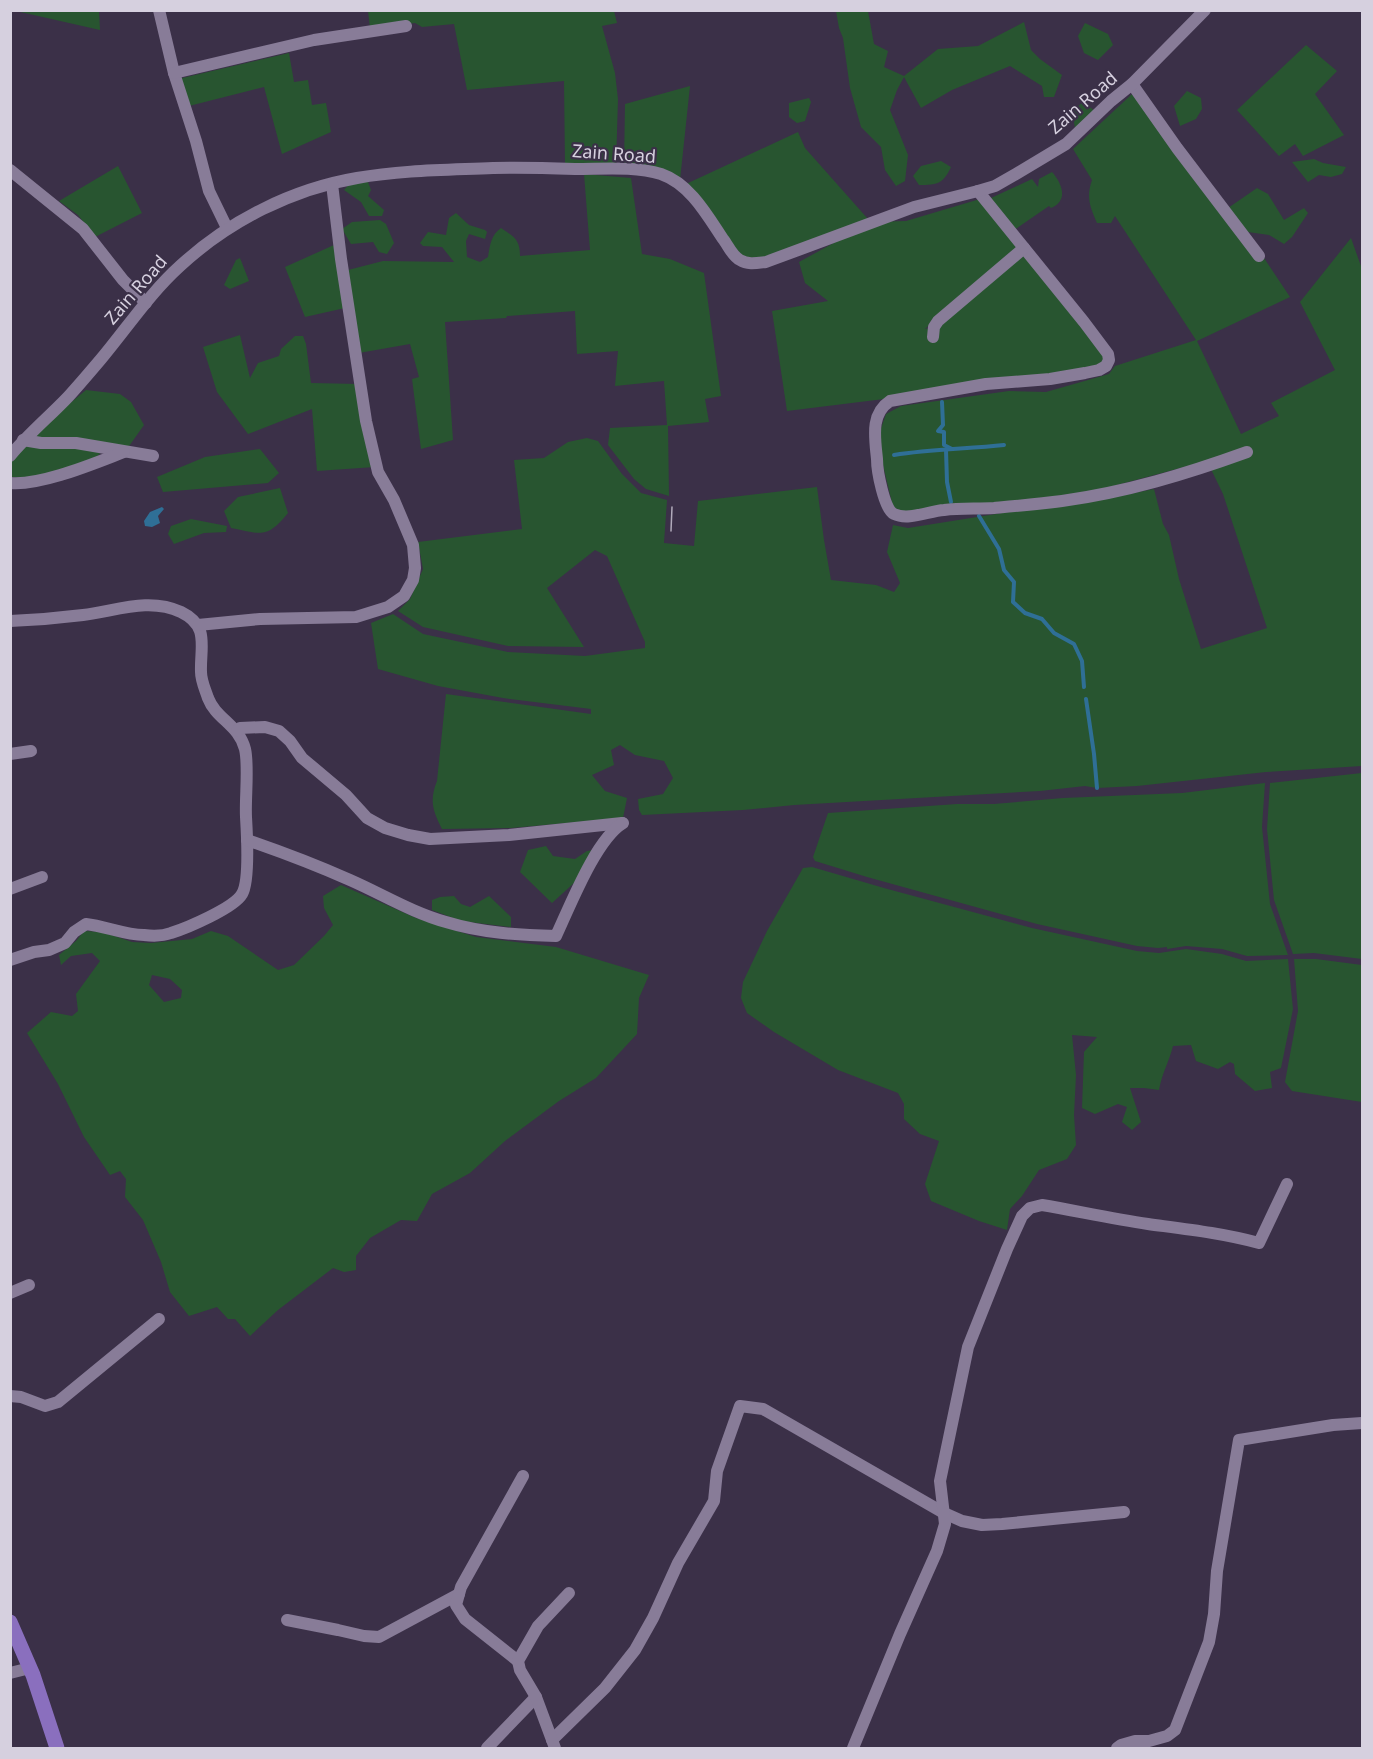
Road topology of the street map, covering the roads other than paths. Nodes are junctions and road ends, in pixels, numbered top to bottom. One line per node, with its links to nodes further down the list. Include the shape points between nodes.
1 (159, 10): 4 (street)
2 (1205, 10): 5 (street, Zain Road)
3 (406, 26): 4 (street, via 314,40)
4 (174, 73): 9 (street, via 213,200)
5 (1132, 84): 8 (street, Zain Road, via 1066,144 1002,182); 11 (street)
6 (10, 170): 12 (street, via 83,229)
7 (332, 184): 8 (street, Zain Road, via 372,176 505,168 618,169 662,174 689,192 735,256 751,264 766,262 914,207); 9 (street, Zain Road, via 258,211); 21 (street, via 366,421 378,472 413,545 413,580 404,596 388,607 356,617)
8 (978, 191): 10 (street)
9 (228, 228): 12 (street, Zain Road, via 180,266)
10 (1024, 248): 13 (street, via 938,321); 16 (street, via 1100,342 1108,354 1106,366 1085,373 974,386 891,401 883,406 876,423 878,472 891,513 912,516 1084,497 1145,486)
11 (1259, 256)
12 (146, 303): 14 (street, Zain Road, via 68,398)
13 (933, 337)
14 (23, 440): 15 (street, via 76,443); 17 (street, Zain Road)
15 (124, 452): 18 (street); 19 (street, via 40,480)
16 (1247, 452)
17 (10, 456)
18 (153, 456)
19 (10, 483)
20 (10, 621): 21 (street, via 155,604 183,613)
21 (198, 625): 22 (street, via 204,687 215,710)
22 (237, 731): 25 (street, via 245,749); 25 (street, via 266,727 279,731 302,758 367,818 408,836 430,839 509,835 623,823 600,846 556,936 484,931 446,922)
23 (31, 751): 24 (street)
24 (10, 754)
25 (247, 840): 28 (street, via 243,894 231,905 169,934 142,935 86,924 65,943)
26 (42, 877): 27 (street)
27 (10, 889)
28 (10, 960)
29 (1287, 1184): 37 (street, via 1259,1243 1042,1205 1030,1208 1022,1216 1007,1249 968,1347 940,1481)
30 (29, 1285): 31 (street)
31 (10, 1293)
32 (159, 1319): 33 (street, via 58,1402 45,1406)
33 (10, 1396)
34 (1362, 1423): 50 (street, via 1239,1440 1217,1571 1212,1631 1182,1714 1175,1730 1167,1736 1135,1741)
35 (522, 1476): 39 (street)
36 (1124, 1512): 37 (street, via 982,1525)
37 (944, 1513): 46 (street, via 763,1409 740,1406 717,1471 714,1501 678,1563 653,1618 635,1650); 49 (street, via 938,1551)
38 (569, 1593): 42 (street, via 538,1626)
39 (459, 1594): 40 (street, via 379,1637); 42 (street, via 456,1605 465,1619)
40 (287, 1620)
41 (10, 1622): 43 (main road)
42 (518, 1661): 45 (street)
43 (30, 1668): 44 (street); 47 (main road)
44 (10, 1673)
45 (536, 1697): 46 (street); 48 (street)
46 (554, 1744)
47 (57, 1749)
48 (487, 1749)
49 (854, 1749)
50 (1117, 1749)

